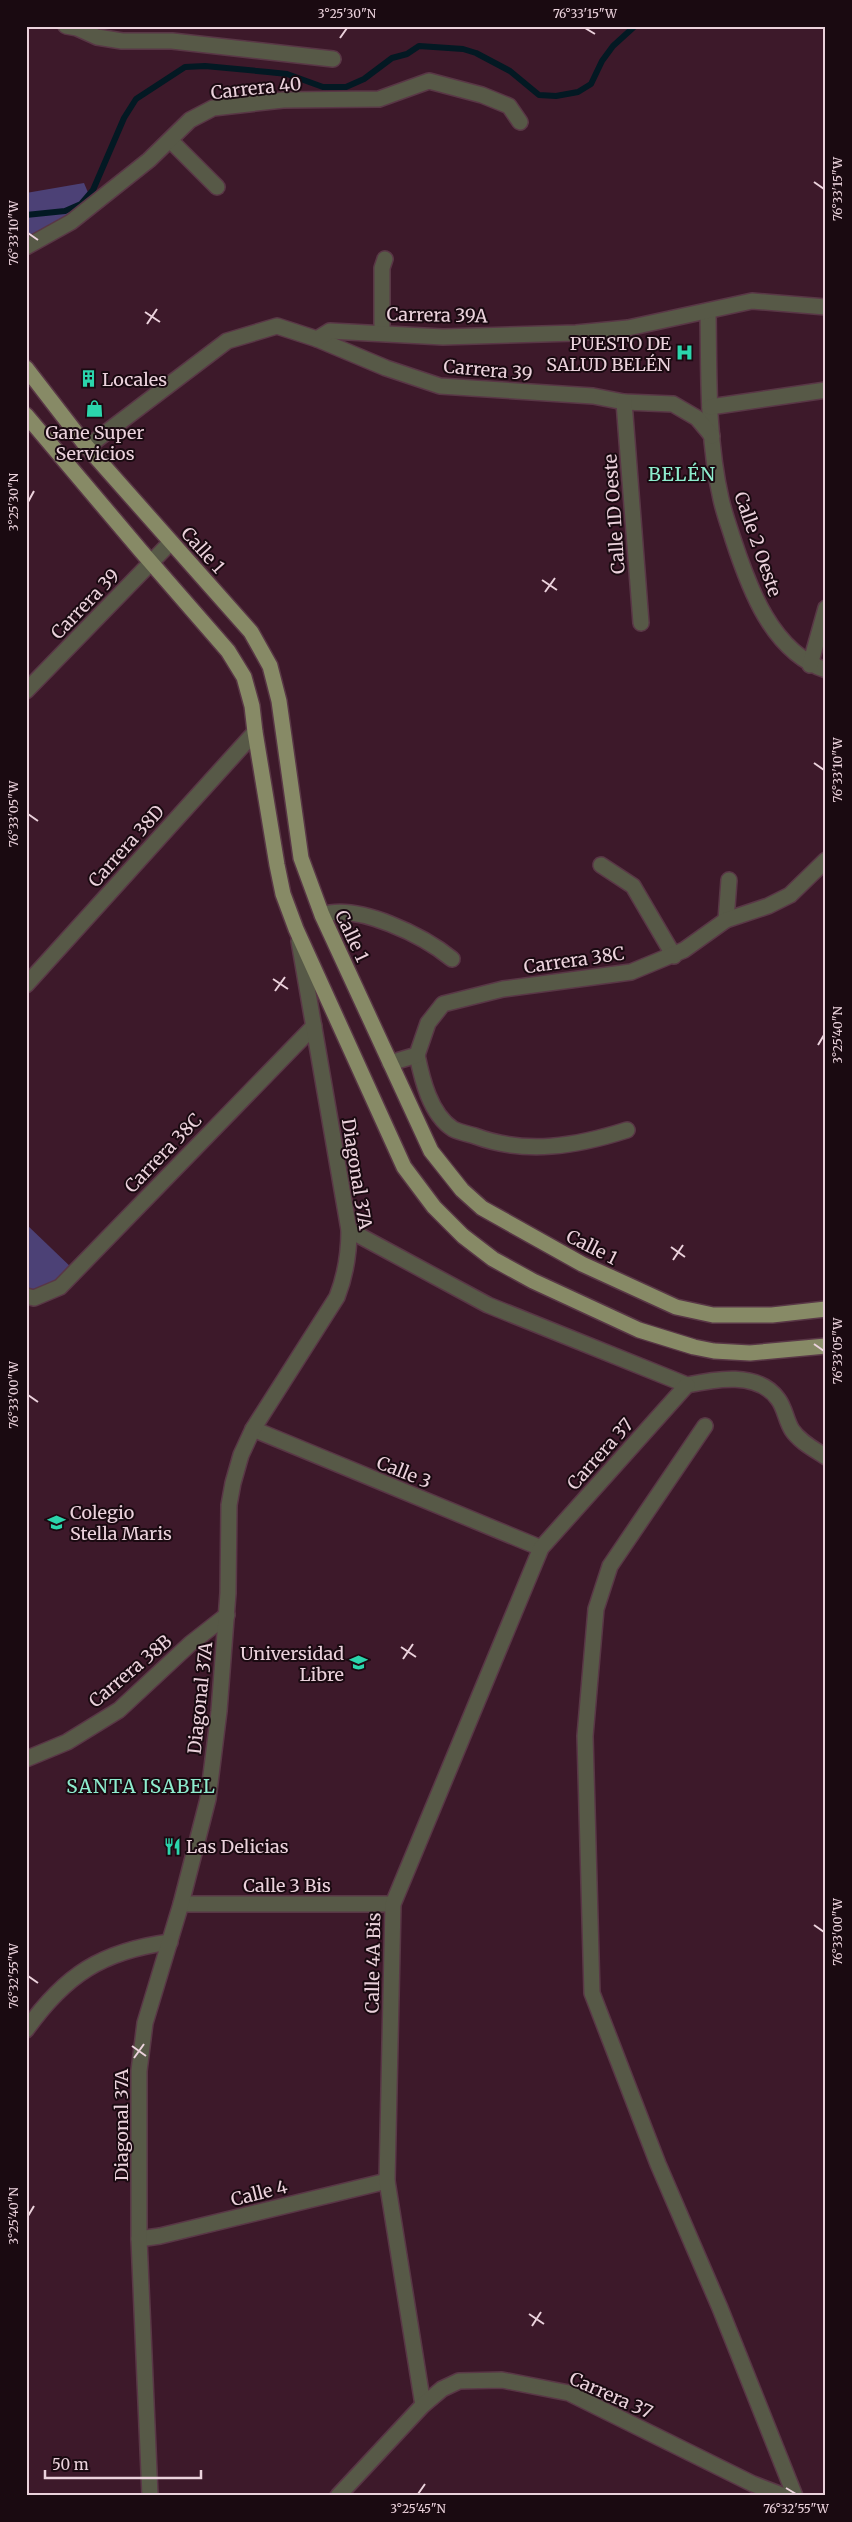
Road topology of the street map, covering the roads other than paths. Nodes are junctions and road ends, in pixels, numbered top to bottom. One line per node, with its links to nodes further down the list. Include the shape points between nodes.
1 (66, 26): 2 (street, via 97,37 122,41 172,41)
2 (332, 59)
3 (520, 122): 4 (street, Carrera 40, via 509,106 429,81 378,99 283,100 213,108 190,120)
4 (170, 140): 5 (street); 6 (street, Carrera 40, via 70,222)
5 (217, 187)
6 (26, 247)
7 (385, 259): 10 (street, via 382,268)
8 (826, 307): 9 (street, Carrera 39A, via 752,300)
9 (708, 311): 10 (street, Carrera 39A, via 628,328 576,333 443,337); 15 (street, Calle 2 Oeste)
10 (382, 333): 11 (street, Carrera 39A, via 330,331)
11 (317, 339): 14 (street, Carrera 39, via 440,386 593,396); 18 (street, via 277,326 228,341)
12 (26, 368): 18 (main road, Calle 1)
13 (826, 390): 15 (street)
14 (624, 402): 17 (street, Carrera 39, via 673,404 697,418); 22 (street, Calle 1D Oeste)
15 (710, 407): 17 (street, Calle 2 Oeste)
16 (26, 415): 20 (main road)
17 (712, 436): 23 (street, Calle 2 Oeste, via 720,500 746,577 765,619)
18 (87, 447): 19 (main road, Calle 1)
19 (171, 542): 20 (street, Carrera 39); 30 (main road, Calle 1, via 251,632 270,666 279,701 301,858)
20 (152, 563): 25 (street, Carrera 39); 26 (main road, via 239,668 252,706)
21 (826, 608): 23 (street)
22 (641, 623)
23 (810, 665): 24 (street, Calle 2 Oeste)
24 (826, 670)
25 (26, 691)
26 (255, 732): 32 (main road, via 277,866); 35 (street, Carrera 38D)
27 (826, 860): 31 (street, Carrera 38C, via 790,895)
28 (601, 865): 33 (street, via 633,886)
29 (729, 880): 31 (street)
30 (322, 916): 34 (street, via 338,912 376,920 405,930); 38 (main road, Calle 1)
31 (726, 920): 33 (street, Carrera 38C)
32 (296, 929): 36 (street, Diagonal 37A); 43 (main road, via 404,1167 434,1207 463,1236 493,1259 533,1281 639,1330 694,1347 750,1353)
33 (674, 956): 37 (street, Carrera 38C, via 631,972 504,989 443,1004 428,1023)
34 (452, 959)
35 (26, 985)
36 (314, 1026): 40 (street, Diagonal 37A); 41 (street, Carrera 38C, via 60,1287)
37 (417, 1055): 38 (street); 39 (street, via 423,1083 437,1112 452,1128 491,1142 524,1147 570,1145)
38 (390, 1063): 42 (main road, Calle 1, via 431,1150 462,1190 482,1208 512,1226 582,1264 676,1308 713,1314 772,1315)
39 (628, 1130)
40 (349, 1230): 44 (street, via 488,1305); 46 (street, Diagonal 37A, via 347,1264 337,1297)
41 (30, 1297)
42 (826, 1309)
43 (826, 1346)
44 (687, 1385): 47 (street, via 738,1379 767,1388 780,1400 793,1431); 48 (street, Carrera 37)
45 (705, 1426): 61 (street, via 610,1566 596,1609 585,1736 592,1993 658,2164)
46 (253, 1429): 48 (street, Calle 3); 49 (street, Diagonal 37A, via 241,1455 229,1505)
47 (826, 1457)
48 (541, 1548): 52 (street, Calle 4A Bis)
49 (226, 1615): 50 (street, Carrera 38B, via 119,1710 67,1742); 51 (street, Diagonal 37A, via 208,1798)
50 (26, 1759)
51 (181, 1904): 52 (street, Calle 3 Bis); 53 (street, Diagonal 37A)
52 (393, 1904): 55 (street, Calle 4A Bis)
53 (170, 1942): 54 (street, via 110,1956 88,1968 47,2001); 56 (street, Diagonal 37A, via 145,2023 139,2071)
54 (26, 2030)
55 (387, 2181): 56 (street, Calle 4); 57 (street, Calle 4A Bis)
56 (139, 2239): 58 (street, Diagonal 37A)
57 (423, 2405): 59 (street, Carrera 37); 60 (street, Carrera 37, via 442,2389 459,2381 502,2380 569,2393 753,2484)
58 (150, 2496)
59 (338, 2496)
60 (784, 2496)
61 (795, 2496)

